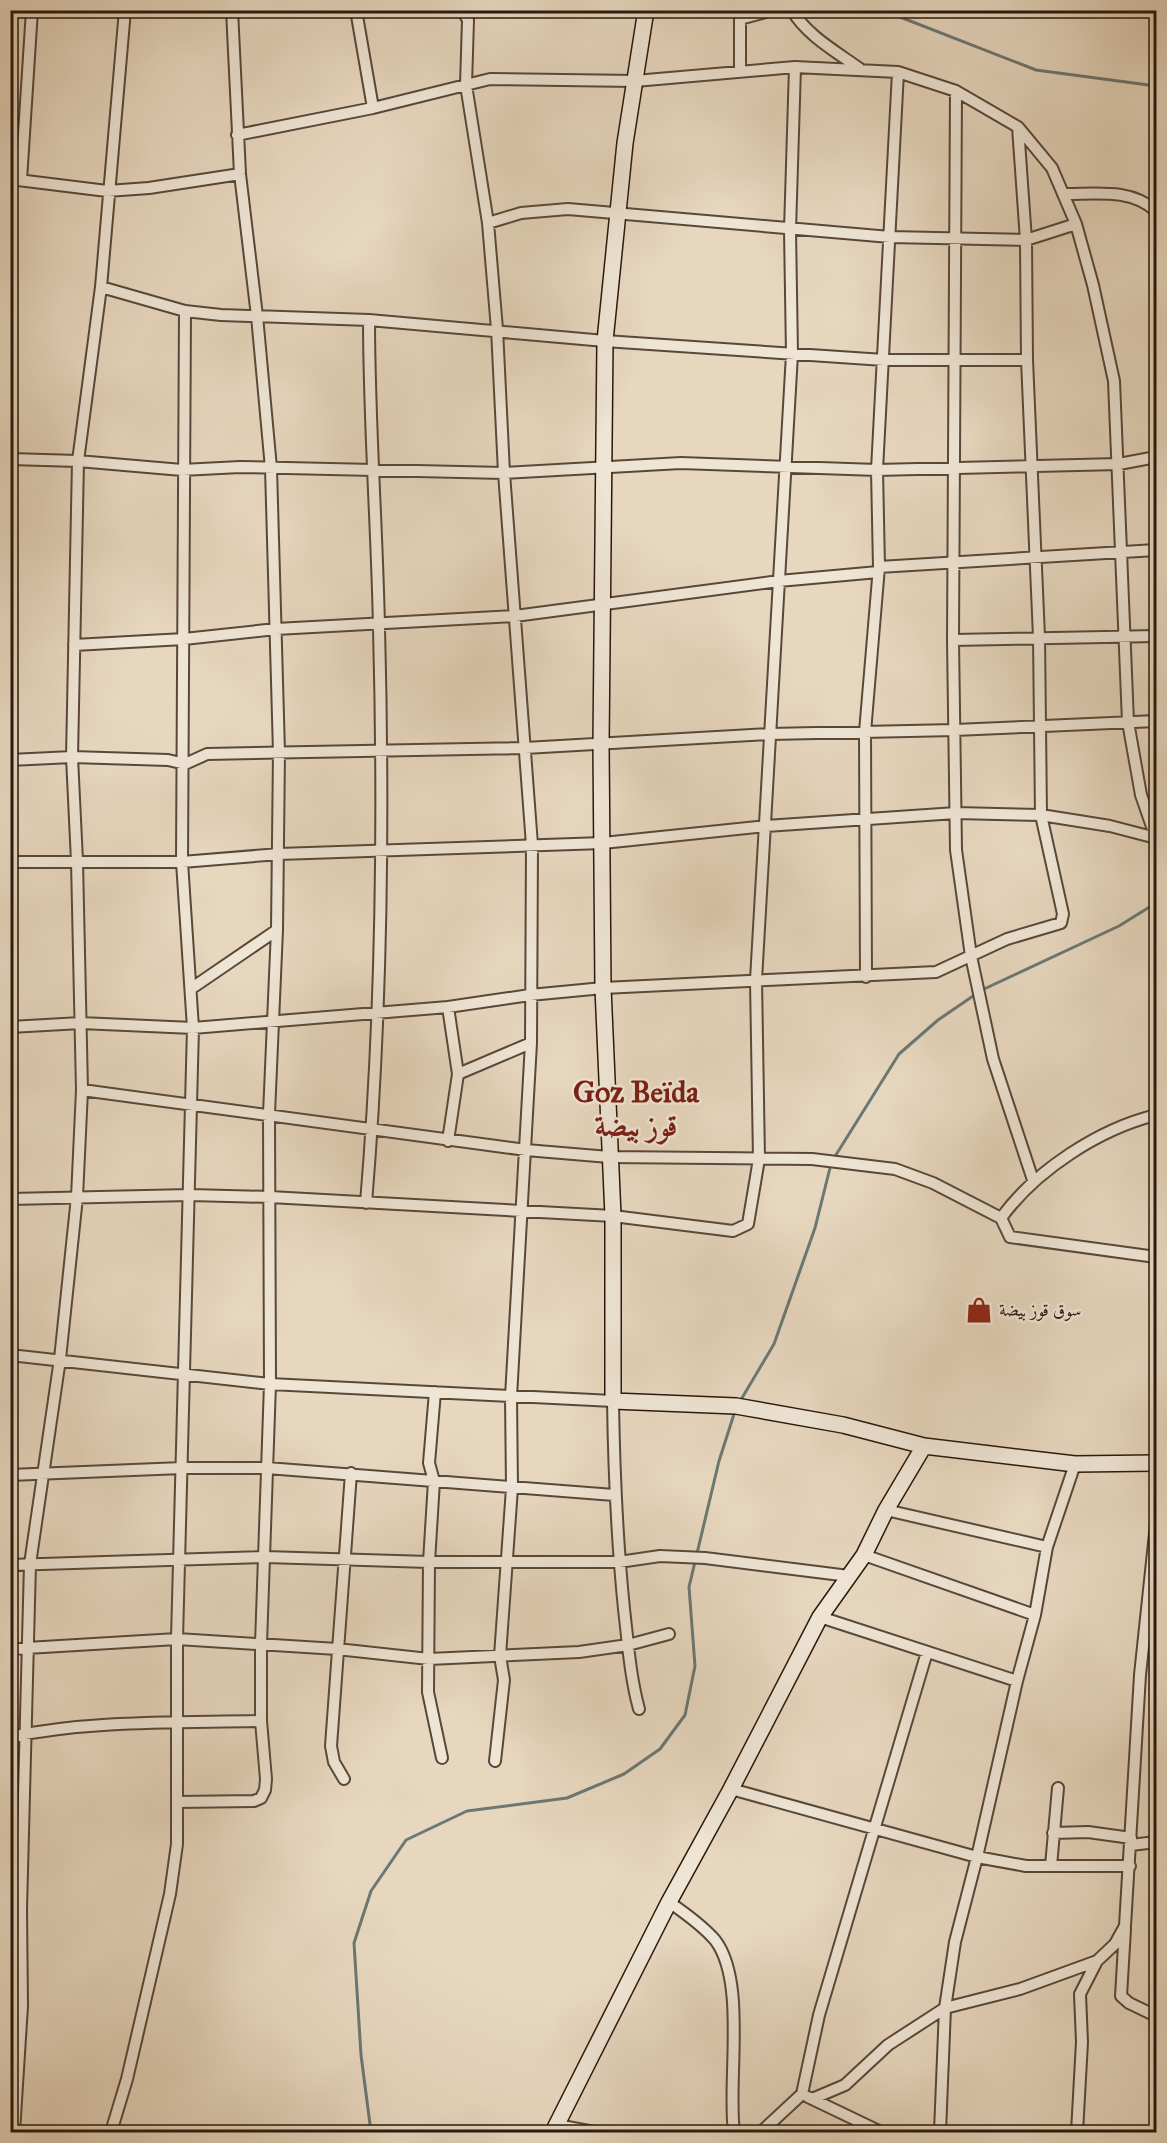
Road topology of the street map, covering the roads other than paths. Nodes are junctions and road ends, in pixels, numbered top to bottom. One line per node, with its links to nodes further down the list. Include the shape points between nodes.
1 (32, 10): 20 (street)
2 (125, 10): 21 (street)
3 (232, 10): 18 (street)
4 (356, 10): 16 (street)
5 (462, 10): 14 (street, via 468,20)
6 (646, 10): 13 (main road)
7 (773, 10): 11 (street, via 740,19)
8 (792, 10): 10 (street, via 820,41)
9 (795, 67): 10 (street); 11 (street); 27 (street)
10 (860, 69): 12 (street)
11 (740, 72): 13 (street)
12 (898, 72): 15 (street); 28 (street)
13 (634, 81): 14 (street, via 490,79); 24 (main road)
14 (466, 85): 16 (street); 25 (street)
15 (956, 92): 17 (street); 29 (street)
16 (373, 108): 18 (street)
17 (1018, 127): 22 (street, via 1052,168); 30 (street)
18 (237, 135): 19 (street)
19 (240, 174): 21 (street); 33 (street)
20 (16, 180): 21 (street)
21 (107, 191): 31 (street)
22 (1064, 194): 23 (street, via 1124,195 1148,203); 26 (street)
23 (1156, 211)
24 (617, 213): 25 (street, via 545,210); 27 (street); 36 (main road)
25 (489, 223): 35 (street)
26 (1076, 224): 30 (street); 44 (street, via 1114,381)
27 (790, 230): 28 (street); 37 (street)
28 (890, 237): 29 (street); 38 (street)
29 (957, 238): 30 (street); 39 (street)
30 (1026, 240): 40 (street)
31 (101, 286): 32 (street); 43 (street)
32 (185, 311): 33 (street); 50 (street)
33 (257, 316): 34 (street); 48 (street)
34 (369, 320): 35 (street); 51 (street)
35 (497, 329): 36 (street); 53 (street)
36 (605, 341): 37 (street); 45 (main road)
37 (792, 354): 38 (street); 47 (street)
38 (884, 360): 39 (street); 52 (street)
39 (956, 360): 40 (street); 49 (street)
40 (1027, 360): 46 (street)
41 (1156, 457): 44 (street)
42 (10, 459): 43 (street)
43 (78, 461): 50 (street); 69 (street)
44 (1119, 464): 46 (street); 55 (street)
45 (603, 465): 47 (street); 53 (street); 60 (main road)
46 (1032, 466): 49 (street); 56 (street)
47 (784, 467): 52 (street); 59 (street)
48 (271, 468): 50 (street); 51 (street); 63 (street)
49 (955, 468): 52 (street); 57 (street)
50 (182, 470): 67 (street)
51 (371, 470): 53 (street); 62 (street)
52 (877, 470): 58 (street)
53 (504, 473): 61 (street)
54 (1156, 550): 55 (street)
55 (1122, 552): 56 (street); 64 (street)
56 (1035, 559): 57 (street); 66 (street)
57 (955, 562): 58 (street); 68 (street)
58 (878, 569): 59 (street); 74 (street)
59 (779, 580): 60 (street); 75 (street)
60 (603, 604): 61 (street); 76 (main road)
61 (515, 616): 62 (street); 77 (street)
62 (379, 625): 63 (street); 79 (street)
63 (276, 629): 67 (street); 78 (street)
64 (1125, 636): 65 (street); 66 (street); 71 (street)
65 (1156, 636)
66 (1039, 637): 68 (street); 72 (street)
67 (184, 639): 69 (street); 82 (street)
68 (953, 640): 73 (street)
69 (74, 645): 80 (street)
70 (1156, 721): 71 (street)
71 (1128, 722): 72 (street); 87 (street, via 1141,795)
72 (1040, 727): 73 (street); 84 (street)
73 (955, 730): 74 (street); 83 (street)
74 (865, 732): 75 (street); 85 (street)
75 (770, 734): 76 (street); 86 (street)
76 (601, 744): 77 (street); 88 (main road)
77 (525, 748): 79 (street); 89 (street)
78 (279, 752): 79 (street); 82 (street, via 207,754); 91 (street)
79 (381, 752): 90 (street)
80 (72, 758): 81 (street); 82 (street, via 168,760); 92 (street)
81 (10, 760)
82 (185, 764): 94 (street)
83 (956, 813): 84 (street); 85 (street); 96 (street, via 959,879)
84 (1041, 815): 87 (street); 96 (street, via 1063,914 1061,923 1007,939)
85 (866, 817): 86 (street); 97 (street)
86 (766, 826): 88 (street); 98 (street)
87 (1156, 838)
88 (603, 843): 89 (street); 100 (main road)
89 (532, 845): 90 (street); 101 (street)
90 (381, 851): 91 (street); 103 (street)
91 (279, 854): 94 (street); 95 (street)
92 (78, 861): 93 (street); 94 (street); 105 (street)
93 (10, 862)
94 (182, 862): 99 (street)
95 (277, 930): 99 (street); 104 (street)
96 (971, 956): 97 (street, via 936,972); 119 (street, via 993,1059)
97 (867, 976): 98 (street)
98 (756, 980): 100 (street); 118 (street)
99 (192, 988): 107 (street)
100 (603, 988): 101 (street); 117 (main road)
101 (530, 995): 102 (street); 108 (street)
102 (448, 1007): 103 (street); 109 (street)
103 (376, 1012): 104 (street); 114 (street)
104 (272, 1020): 107 (street); 112 (street)
105 (81, 1023): 106 (street); 107 (street); 110 (street)
106 (10, 1027)
107 (193, 1028): 111 (street)
108 (531, 1043): 109 (street); 116 (street)
109 (458, 1074): 115 (street)
110 (82, 1089): 111 (street); 121 (street)
111 (191, 1103): 112 (street); 120 (street)
112 (269, 1114): 114 (street); 122 (street)
113 (1156, 1115): 119 (street, via 1107,1135)
114 (372, 1131): 115 (street); 124 (street)
115 (448, 1140): 116 (street)
116 (526, 1150): 117 (street); 125 (street)
117 (609, 1157): 118 (street); 126 (main road)
118 (759, 1159): 126 (street, via 750,1216 742,1229); 127 (street, via 812,1159 895,1169 933,1183)
119 (1033, 1180): 127 (street)
120 (190, 1195): 121 (street); 122 (street); 131 (street)
121 (76, 1197): 123 (street); 130 (street)
122 (270, 1197): 124 (street); 132 (street)
123 (10, 1199)
124 (366, 1203): 125 (street)
125 (522, 1209): 126 (street); 134 (street)
126 (613, 1216): 135 (main road)
127 (1002, 1218): 128 (street, via 1010,1237)
128 (1156, 1257)
129 (10, 1355): 130 (street)
130 (60, 1359): 131 (street); 142 (street)
131 (184, 1375): 132 (street); 139 (street)
132 (270, 1384): 133 (street); 140 (street)
133 (435, 1392): 134 (street); 144 (street, via 429,1463)
134 (511, 1397): 135 (street); 145 (street)
135 (613, 1401): 136 (main road, via 736,1406 843,1425); 146 (street)
136 (924, 1446): 138 (main road); 147 (main road)
137 (1156, 1463): 138 (main road)
138 (1075, 1464): 149 (street)
139 (182, 1468): 140 (street); 142 (street); 152 (street)
140 (267, 1468): 141 (street); 151 (street)
141 (351, 1473): 144 (street); 153 (street)
142 (43, 1474): 143 (street); 157 (street)
143 (10, 1475)
144 (434, 1480): 145 (street); 154 (street)
145 (512, 1488): 146 (street); 155 (street)
146 (614, 1495): 156 (street)
147 (886, 1510): 149 (street); 150 (main road)
148 (1156, 1524): 186 (street, via 1140,1675)
149 (1047, 1547): 160 (street)
150 (864, 1555): 159 (main road); 160 (street)
151 (265, 1557): 152 (street); 153 (street); 164 (street)
152 (179, 1560): 157 (street); 163 (street)
153 (346, 1560): 154 (street); 168 (street)
154 (429, 1562): 155 (street); 171 (street)
155 (506, 1562): 156 (street); 170 (street)
156 (619, 1562): 159 (street, via 660,1556 705,1558); 165 (street)
157 (30, 1564): 158 (street); 166 (street)
158 (10, 1565)
159 (849, 1576): 161 (main road)
160 (1035, 1614): 172 (street)
161 (820, 1617): 169 (street); 182 (main road)
162 (669, 1634): 165 (street)
163 (177, 1639): 164 (street); 166 (street); 175 (street)
164 (261, 1644): 168 (street); 174 (street)
165 (628, 1645): 170 (street); 173 (street)
166 (26, 1647): 167 (street); 176 (street)
167 (10, 1649)
168 (337, 1649): 171 (street); 180 (street, via 331,1746 334,1762)
169 (927, 1652): 172 (street); 184 (street)
170 (500, 1656): 171 (street); 179 (street, via 504,1680)
171 (429, 1659): 178 (street, via 428,1692)
172 (1017, 1681): 188 (street)
173 (639, 1709)
174 (261, 1721): 175 (street); 183 (street, via 266,1779 261,1798)
175 (177, 1723): 176 (street, via 85,1726); 183 (street)
176 (24, 1734): 177 (street); 193 (street)
177 (10, 1737)
178 (441, 1758)
179 (495, 1761)
180 (344, 1779)
181 (1058, 1788): 185 (street)
182 (731, 1789): 184 (street); 192 (main road)
183 (177, 1802): 202 (street, via 177,1844 170,1894)
184 (873, 1830): 188 (street); 198 (street, via 819,2015)
185 (1053, 1833): 186 (street, via 1088,1832); 189 (street)
186 (1131, 1841): 187 (street); 190 (street)
187 (1156, 1842)
188 (977, 1857): 189 (street, via 1026,1866); 196 (street, via 955,1942)
189 (1051, 1866): 190 (street)
190 (1130, 1866): 194 (street)
191 (10, 1890): 193 (street, via 16,1897)
192 (669, 1902): 200 (main road); 204 (street, via 716,1942 728,1970)
193 (16, 1908): 199 (street, via 22,2006)
194 (1125, 1926): 195 (street, via 1115,1944); 197 (street, via 1121,1996)
195 (1097, 1961): 196 (street, via 1020,1989); 208 (street, via 1080,1994 1082,2042)
196 (945, 2008): 198 (street, via 888,2045 845,2085); 207 (street)
197 (1156, 2016)
198 (807, 2097): 205 (street); 206 (street)
199 (14, 2099): 201 (street)
200 (555, 2129): 203 (street)
201 (14, 2133)
202 (111, 2133)
203 (594, 2133)
204 (734, 2133)
205 (761, 2133)
206 (881, 2133)
207 (940, 2133)
208 (1077, 2133)

